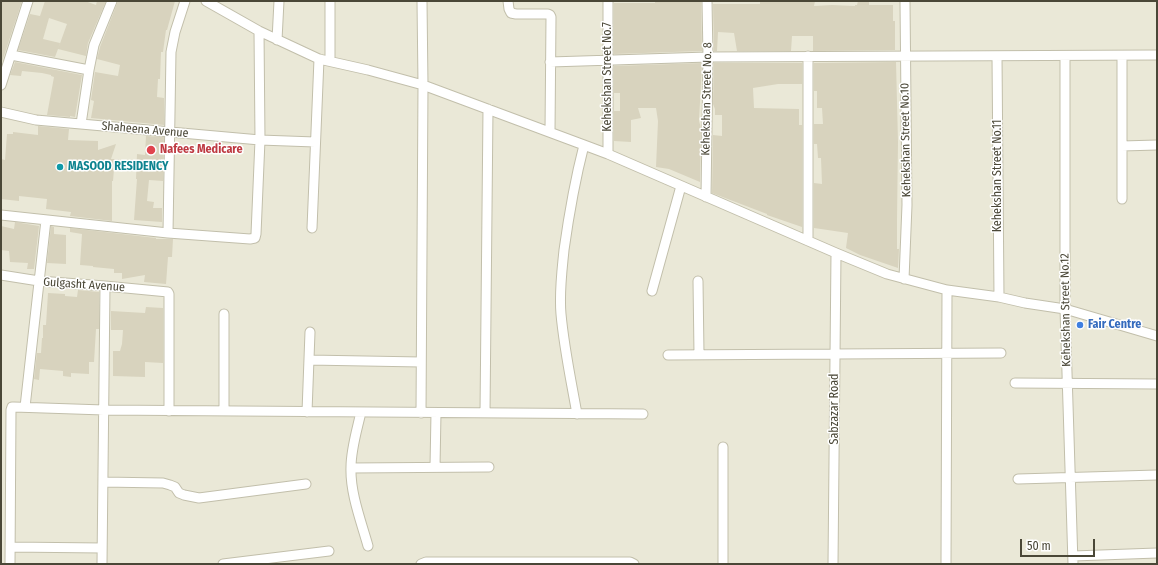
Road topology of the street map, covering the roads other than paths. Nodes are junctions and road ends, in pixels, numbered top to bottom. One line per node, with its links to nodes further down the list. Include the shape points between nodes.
1 (28, 1): 14 (street)
2 (112, 1): 26 (street, via 94,45)
3 (186, 1): 32 (street, via 171,52)
4 (206, 1): 12 (street)
5 (279, 1): 13 (street)
6 (330, 1): 24 (street)
7 (422, 1): 28 (street)
8 (508, 1): 25 (street, via 509,10 514,14 550,14)
9 (608, 1): 23 (street, Kehekshan Street No.7)
10 (708, 1): 21 (street, Kehekshan Street No. 8)
11 (905, 1): 17 (street, Kehekshan Street No.10)
12 (259, 31): 13 (street); 34 (street)
13 (277, 40): 22 (street)
14 (10, 55): 26 (street); 27 (street)
15 (1157, 55): 20 (street)
16 (808, 56): 17 (street); 21 (street); 47 (street)
17 (905, 56): 18 (street); 50 (street, Kehekshan Street No.10, via 907,205)
18 (997, 56): 19 (street); 56 (street, Kehekshan Street No.11)
19 (1065, 56): 20 (street); 57 (street, Kehekshan Street No.12)
20 (1122, 56): 38 (street)
21 (708, 57): 23 (street); 41 (street, Kehekshan Street No. 8)
22 (319, 59): 24 (street); 35 (street)
23 (608, 60): 25 (street); 39 (street, Kehekshan Street No.7)
24 (330, 61): 28 (street)
25 (550, 62): 33 (street)
26 (89, 70): 31 (street)
27 (1, 85)
28 (423, 85): 29 (street); 67 (street)
29 (488, 109): 33 (street); 79 (street)
30 (1, 112): 31 (street, Shaheena Avenue, via 36,120)
31 (80, 124): 32 (street, Shaheena Avenue)
32 (170, 132): 34 (street, Shaheena Avenue); 46 (street)
33 (550, 132): 36 (street)
34 (260, 140): 35 (street, Shaheena Avenue); 46 (street, via 255,238)
35 (315, 142): 45 (street)
36 (584, 145): 39 (street); 80 (street, via 569,214 561,279 564,346)
37 (1157, 145): 38 (street)
38 (1122, 146): 42 (street)
39 (608, 154): 40 (street)
40 (681, 186): 41 (street); 55 (street)
41 (706, 197): 47 (street)
42 (1122, 199)
43 (1, 215): 44 (street)
44 (46, 220): 46 (street); 51 (street)
45 (312, 228)
46 (168, 233)
47 (808, 240): 48 (street)
48 (836, 253): 50 (street); 64 (street, Sabzazar Road)
49 (1, 275): 51 (street, Gulgasht Avenue)
50 (904, 279): 54 (street)
51 (39, 281): 53 (street, Gulgasht Avenue); 71 (street)
52 (698, 281): 63 (street)
53 (106, 286): 72 (street); 73 (street, Gulgasht Avenue, via 168,292)
54 (947, 290): 56 (street); 61 (street)
55 (652, 291)
56 (999, 297): 57 (street)
57 (1065, 309): 60 (street); 69 (street, Kehekshan Street No.12)
58 (224, 314): 74 (street)
59 (310, 332): 66 (street)
60 (1157, 336)
61 (947, 353): 62 (street); 64 (street); 104 (street)
62 (1001, 353)
63 (699, 354): 64 (street); 65 (street)
64 (835, 354): 103 (street, Sabzazar Road)
65 (668, 355)
66 (309, 360): 67 (street); 75 (street)
67 (421, 362): 77 (street)
68 (1015, 383): 69 (street)
69 (1067, 383): 70 (street); 87 (street, Kehekshan Street No.12)
70 (1157, 384)
71 (25, 407): 72 (street); 92 (street, via 12,407 11,410)
72 (104, 410): 73 (street); 89 (street)
73 (169, 411): 74 (street)
74 (224, 411): 75 (street)
75 (307, 412): 76 (street)
76 (361, 412): 77 (street); 85 (street)
77 (420, 412): 78 (street)
78 (436, 413): 79 (street); 83 (street)
79 (485, 413): 80 (street)
80 (577, 414): 81 (street)
81 (643, 414)
82 (723, 447): 102 (street)
83 (435, 467): 84 (street); 85 (street)
84 (489, 467)
85 (350, 468): 91 (street, via 352,488)
86 (1157, 475): 87 (street)
87 (1070, 477): 88 (street); 96 (street, Kehekshan Street No.12)
88 (1018, 479)
89 (103, 482): 90 (street, via 163,483 175,487 179,493 200,498); 93 (street)
90 (306, 484)
91 (368, 546)
92 (10, 547): 93 (street); 97 (street)
93 (102, 548): 98 (street)
94 (329, 551): 99 (street)
95 (1157, 553): 96 (street)
96 (1073, 560)
97 (10, 564)
98 (102, 564)
99 (223, 564)
100 (421, 564): 101 (street)
101 (634, 564)
102 (723, 564)
103 (834, 564)
104 (946, 564)

